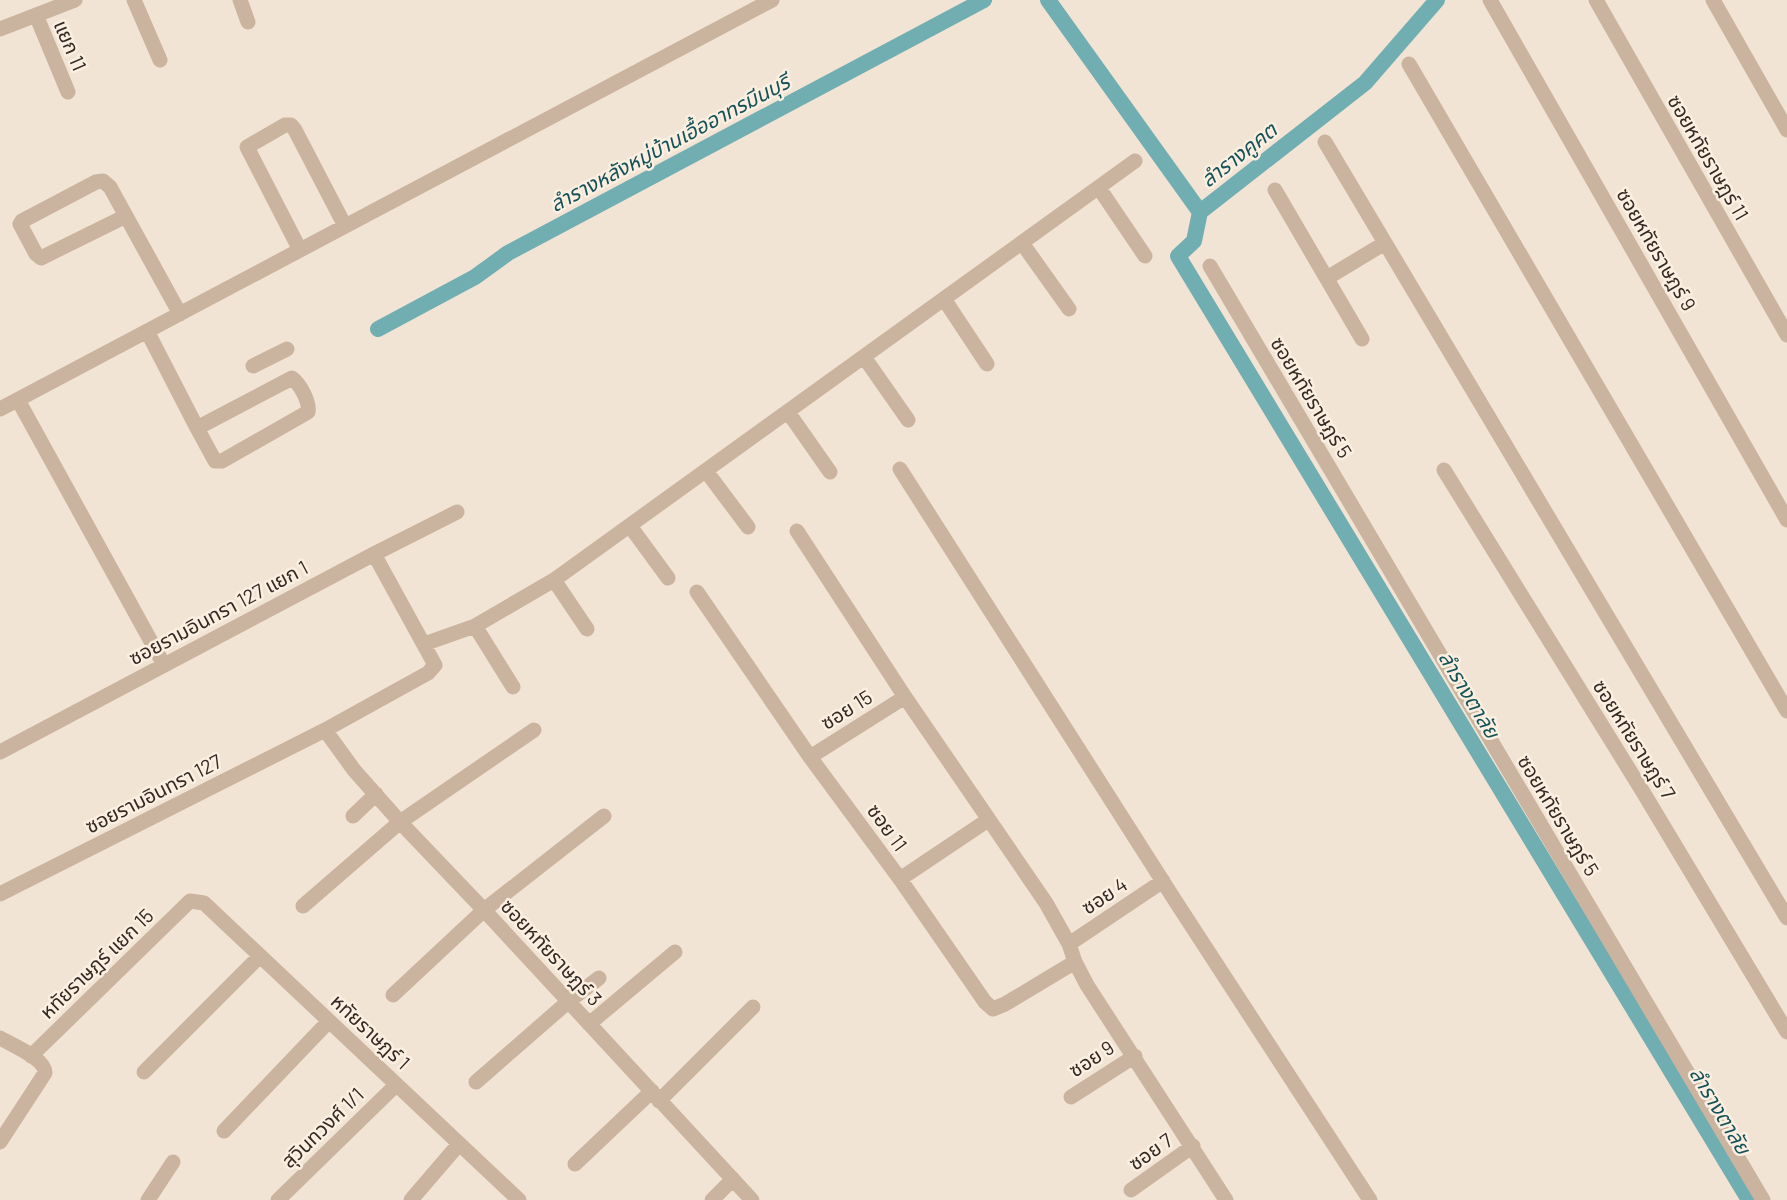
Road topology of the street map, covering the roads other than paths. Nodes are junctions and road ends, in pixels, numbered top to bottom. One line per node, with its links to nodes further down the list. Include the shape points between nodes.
1 (75, 0): 8 (street)
2 (134, 0): 11 (street)
3 (240, 0): 9 (street)
4 (772, 0): 20 (street)
5 (1490, 0): 47 (street, ซอยหทัยราษฎร์ 9)
6 (1596, 0): 31 (street, ซอยหทัยราษฎร์ 11)
7 (1713, 0): 14 (street)
8 (36, 15): 10 (street); 13 (street, แยก 11)
9 (248, 22)
10 (0, 29)
11 (160, 60)
12 (1409, 64): 61 (street)
13 (68, 92)
14 (1787, 130)
15 (1325, 142): 22 (street)
16 (1135, 161): 17 (street)
17 (1099, 188): 21 (street); 24 (street)
18 (1275, 190): 26 (street)
19 (126, 216): 19 (street, via 103,181 20,224 41,258); 29 (street)
20 (345, 226): 23 (street); 23 (street, via 295,130 285,124 247,147)
21 (1023, 243): 27 (street); 28 (street)
22 (1385, 243): 26 (street); 77 (street)
23 (300, 250): 29 (street)
24 (1145, 256)
25 (1210, 266): 113 (street, ซอยหทัยราษฎร์ 5)
26 (1327, 278): 32 (street)
27 (944, 299): 33 (street); 34 (street)
28 (1069, 309)
29 (180, 314): 30 (street)
30 (147, 331): 37 (street); 41 (street)
31 (1787, 335)
32 (1362, 339)
33 (864, 357): 39 (street); 40 (street)
34 (987, 364)
35 (253, 366): 36 (street, via 281,352)
36 (287, 379): 41 (street); 41 (street, via 296,381 309,405 308,412 222,461 211,456)
37 (18, 400): 38 (street); 58 (street)
38 (0, 409)
39 (788, 412): 44 (street); 45 (street)
40 (909, 420)
41 (197, 429)
42 (900, 469): 72 (street)
43 (1444, 470): 88 (street, ซอยหทัยราษฎร์ 7)
44 (706, 471): 48 (street); 49 (street)
45 (830, 472)
46 (458, 512): 51 (street, ซอยรามอินทรา 127 แยก 1)
47 (1787, 520)
48 (630, 526): 52 (street); 53 (street)
49 (748, 527)
50 (797, 531): 60 (street)
51 (374, 554): 57 (street); 58 (street, ซอยรามอินทรา 127 แยก 1)
52 (668, 578)
53 (554, 580): 55 (street); 56 (street)
54 (697, 592): 65 (street, ซอย 11)
55 (475, 626): 57 (street); 59 (street)
56 (587, 629)
57 (424, 645): 62 (street, ซอยรามอินทรา 127, via 435,665 428,673)
58 (164, 665): 64 (street, ซอยรามอินทรา 127 แยก 1)
59 (513, 687)
60 (905, 697): 65 (street, ซอย 15); 69 (street)
61 (1787, 711)
62 (325, 730): 66 (street, ซอยหทัยราษฎร์ 3); 73 (street, ซอยรามอินทรา 127)
63 (534, 730): 70 (street)
64 (0, 752)
65 (810, 757): 71 (street, ซอย 11)
66 (376, 794): 67 (street); 70 (street, ซอยหทัยราษฎร์ 3)
67 (353, 816)
68 (604, 816): 76 (street)
69 (988, 820): 71 (street); 78 (street, via 1046,903)
70 (400, 822): 75 (street); 76 (street, ซอยหทัยราษฎร์ 3)
71 (900, 879): 81 (street, ซอย 11, via 993,1009)
72 (1163, 881): 78 (street, ซอย 4); 112 (street)
73 (0, 894)
74 (190, 901): 80 (street, หทัยราษฎร์ 1, via 204,903); 90 (street, หทัยราษฎร์ แยก 15)
75 (303, 906)
76 (484, 910): 83 (street); 84 (street, ซอยหทัยราษฎร์ 3)
77 (1787, 918)
78 (1068, 944): 81 (street)
79 (675, 952): 87 (street)
80 (260, 956): 86 (street, หทัยราษฎร์ 1); 92 (street)
81 (1075, 962): 91 (street)
82 (599, 978): 84 (street)
83 (393, 995)
84 (569, 1001): 87 (street, ซอยหทัยราษฎร์ 3); 93 (street)
85 (753, 1007): 95 (street)
86 (329, 1021): 94 (street, หทัยราษฎร์ 1); 97 (street)
87 (589, 1024): 95 (street, ซอยหทัยราษฎร์ 3)
88 (1787, 1032)
89 (0, 1038): 90 (street)
90 (31, 1056): 98 (street, via 44,1065 45,1073)
91 (1135, 1056): 96 (street, ซอย 9); 100 (street)
92 (144, 1072)
93 (476, 1082)
94 (396, 1085): 99 (street, หทัยราษฎร์ 1); 106 (street, สุวินทวงศ์ 1/1)
95 (655, 1096): 102 (street); 103 (street, ซอยหทัยราษฎร์ 3)
96 (1071, 1096)
97 (224, 1131)
98 (0, 1142)
99 (459, 1144): 107 (street); 108 (street, หทัยราษฎร์ 1)
100 (1193, 1146): 104 (street, ซอย 7); 111 (street)
101 (173, 1162): 105 (street)
102 (575, 1164)
103 (733, 1179): 109 (street); 110 (street, ซอยหทัยราษฎร์ 3)
104 (1131, 1190)
105 (148, 1200)
106 (278, 1200)
107 (411, 1200)
108 (519, 1200)
109 (712, 1200)
110 (752, 1200)
111 (1226, 1200)
112 (1370, 1200)
113 (1763, 1200)

